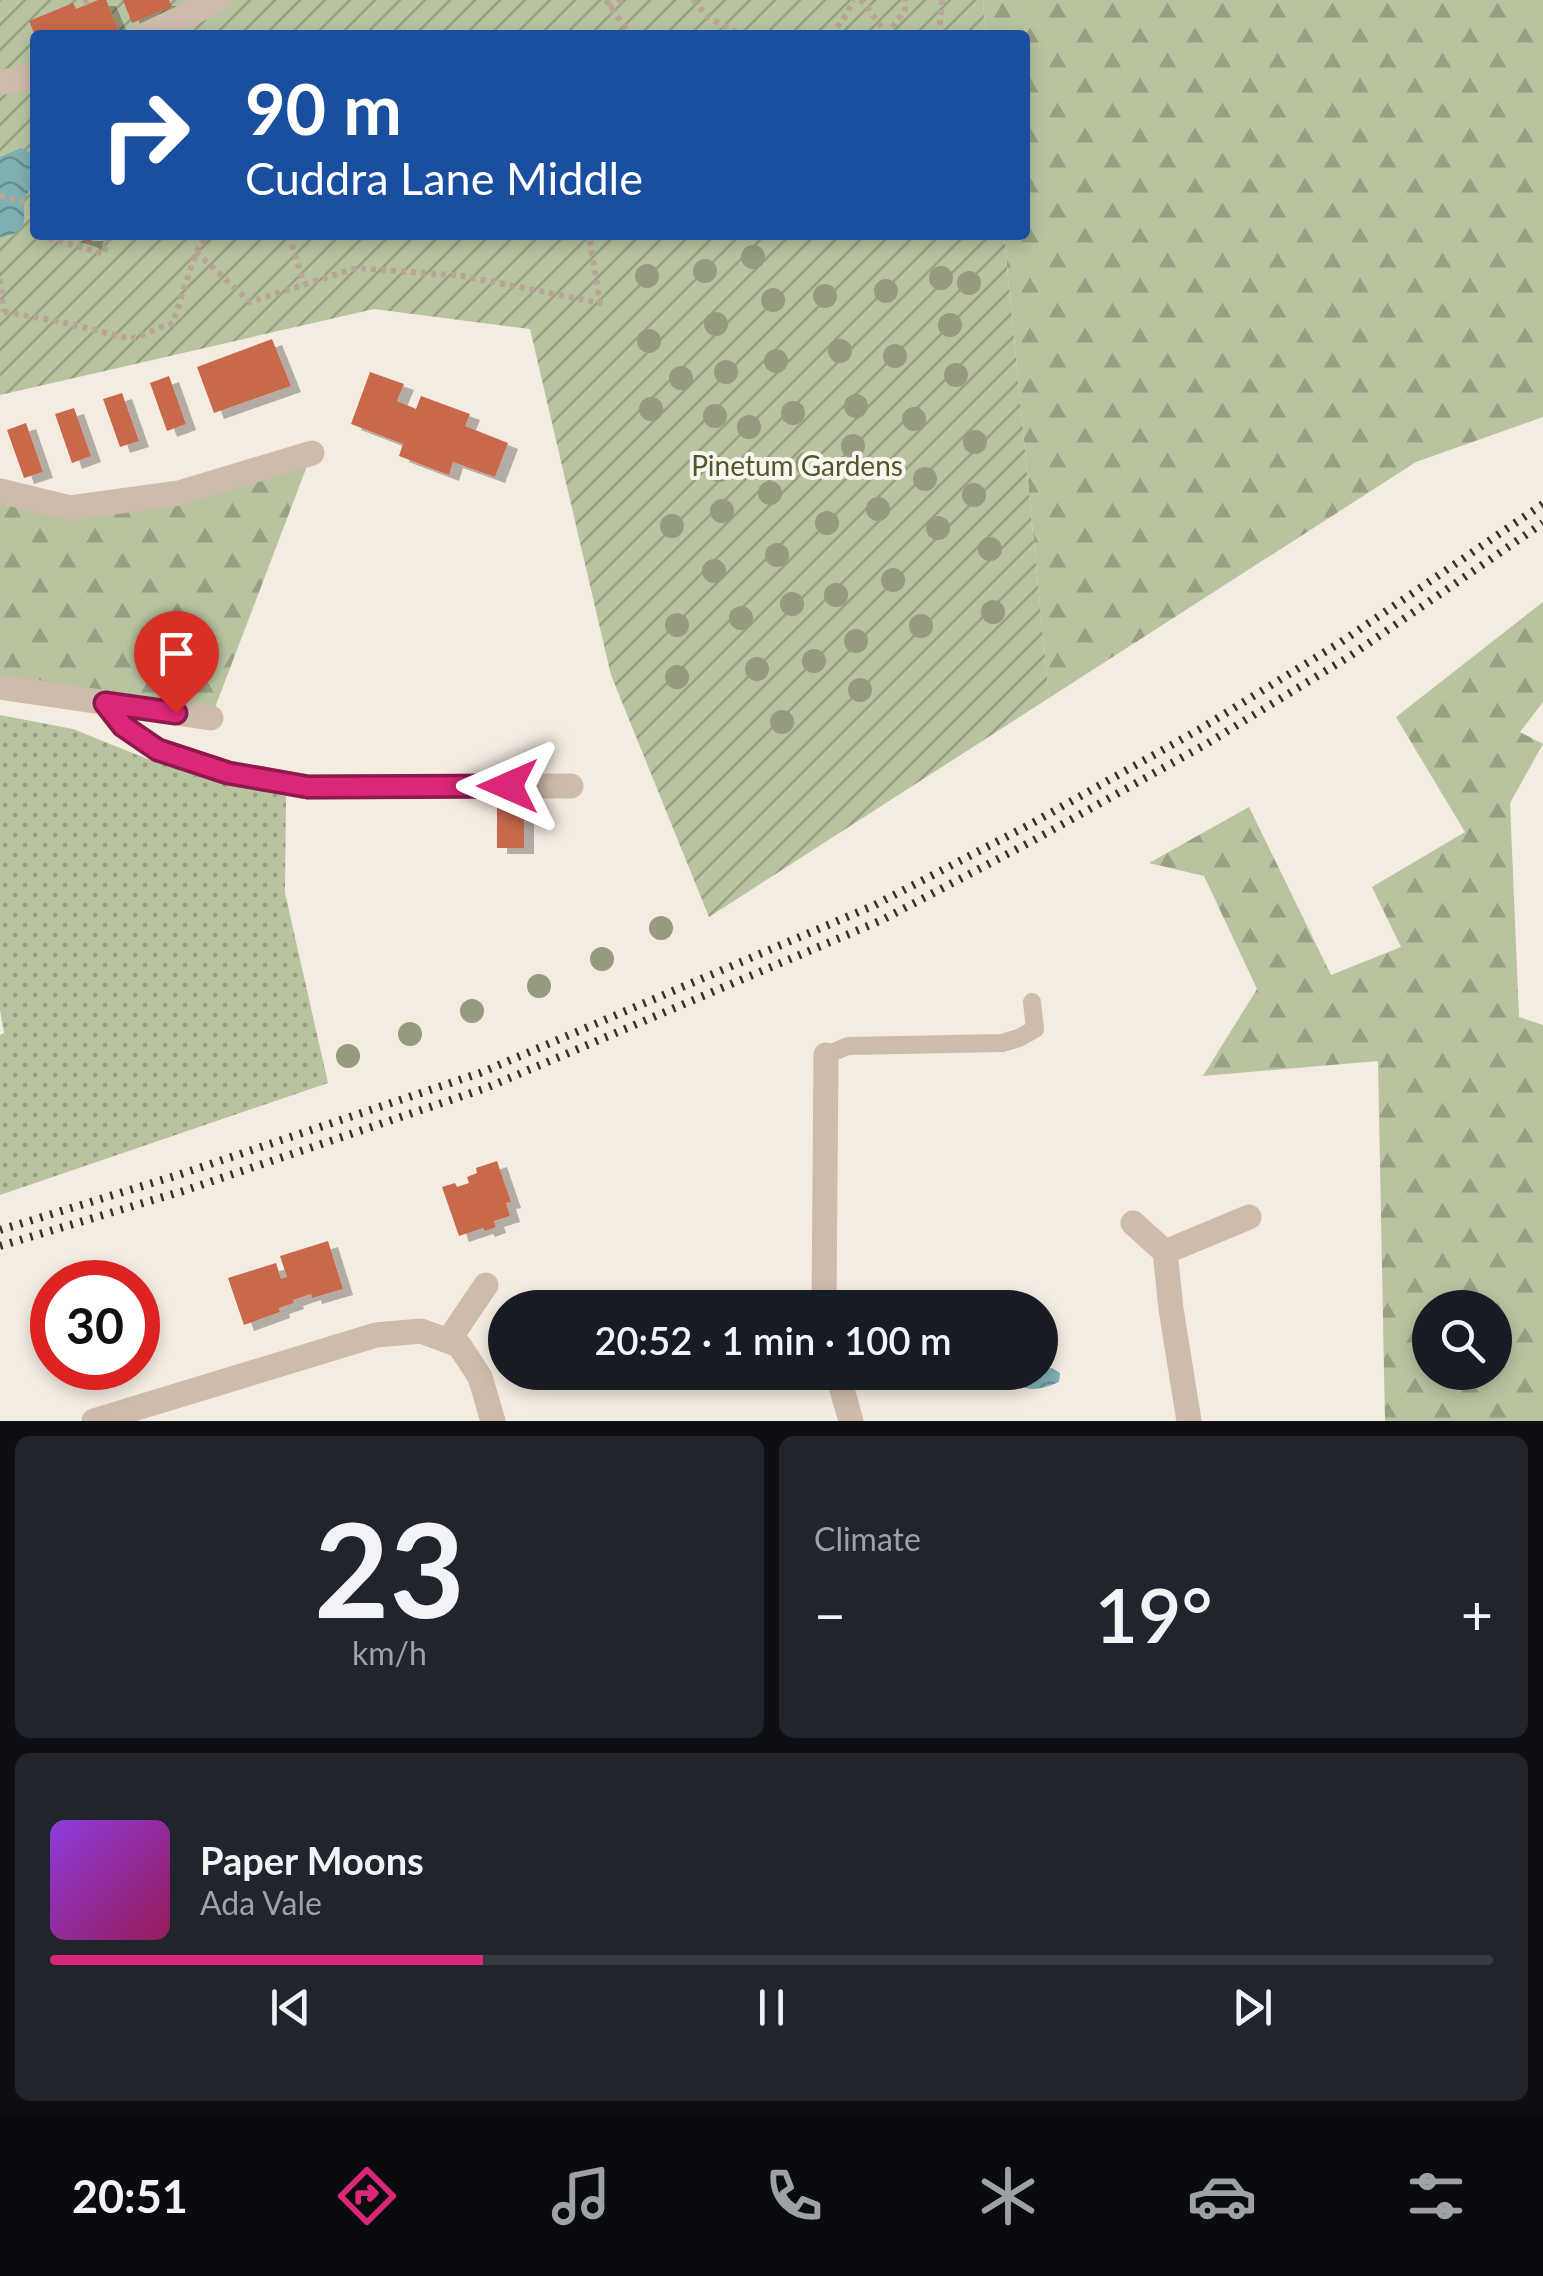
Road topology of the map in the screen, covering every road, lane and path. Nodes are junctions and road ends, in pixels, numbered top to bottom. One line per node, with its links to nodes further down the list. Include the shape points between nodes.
1 (219, 0): 8 (street)
2 (622, 0): 7 (path)
3 (693, 0): 10 (path, via 708,18)
4 (856, 0): 11 (path); 12 (path)
5 (906, 0): 13 (path)
6 (942, 0): 14 (path)
7 (608, 4): 9 (path)
8 (156, 30)
9 (626, 30)
10 (732, 30)
11 (835, 30)
12 (883, 30)
13 (890, 30)
14 (939, 30)
15 (30, 75): 16 (street)
16 (0, 83)
17 (0, 196): 18 (path)
18 (30, 204)
19 (56, 240): 20 (path, via 104,254)
20 (108, 240)
21 (204, 240): 24 (path)
22 (291, 240): 26 (path)
23 (590, 240): 26 (path, via 600,303 464,276 356,268)
24 (196, 252): 26 (path, via 250,302); 27 (path, via 173,323 131,340)
25 (0, 279): 27 (path)
26 (304, 284)
27 (2, 313)
28 (312, 453): 29 (street, via 178,493 70,508)
29 (0, 490)
30 (0, 687): 31 (street)
31 (105, 703): 32 (street); 33 (street, via 123,726 158,750 228,773 308,787)
32 (211, 718)
33 (571, 786)
34 (1032, 1002): 35 (lane, via 1034,1029 1019,1038 848,1046)
35 (826, 1055): 40 (street)
36 (1248, 1216): 38 (street)
37 (1132, 1224): 38 (street)
38 (1164, 1252): 46 (street)
39 (486, 1286): 41 (street)
40 (824, 1290)
41 (448, 1341): 43 (street, via 421,1331 376,1335); 44 (street, via 460,1345 480,1377)
42 (842, 1390): 45 (street)
43 (94, 1421)
44 (493, 1421)
45 (851, 1421)
46 (1189, 1421)

